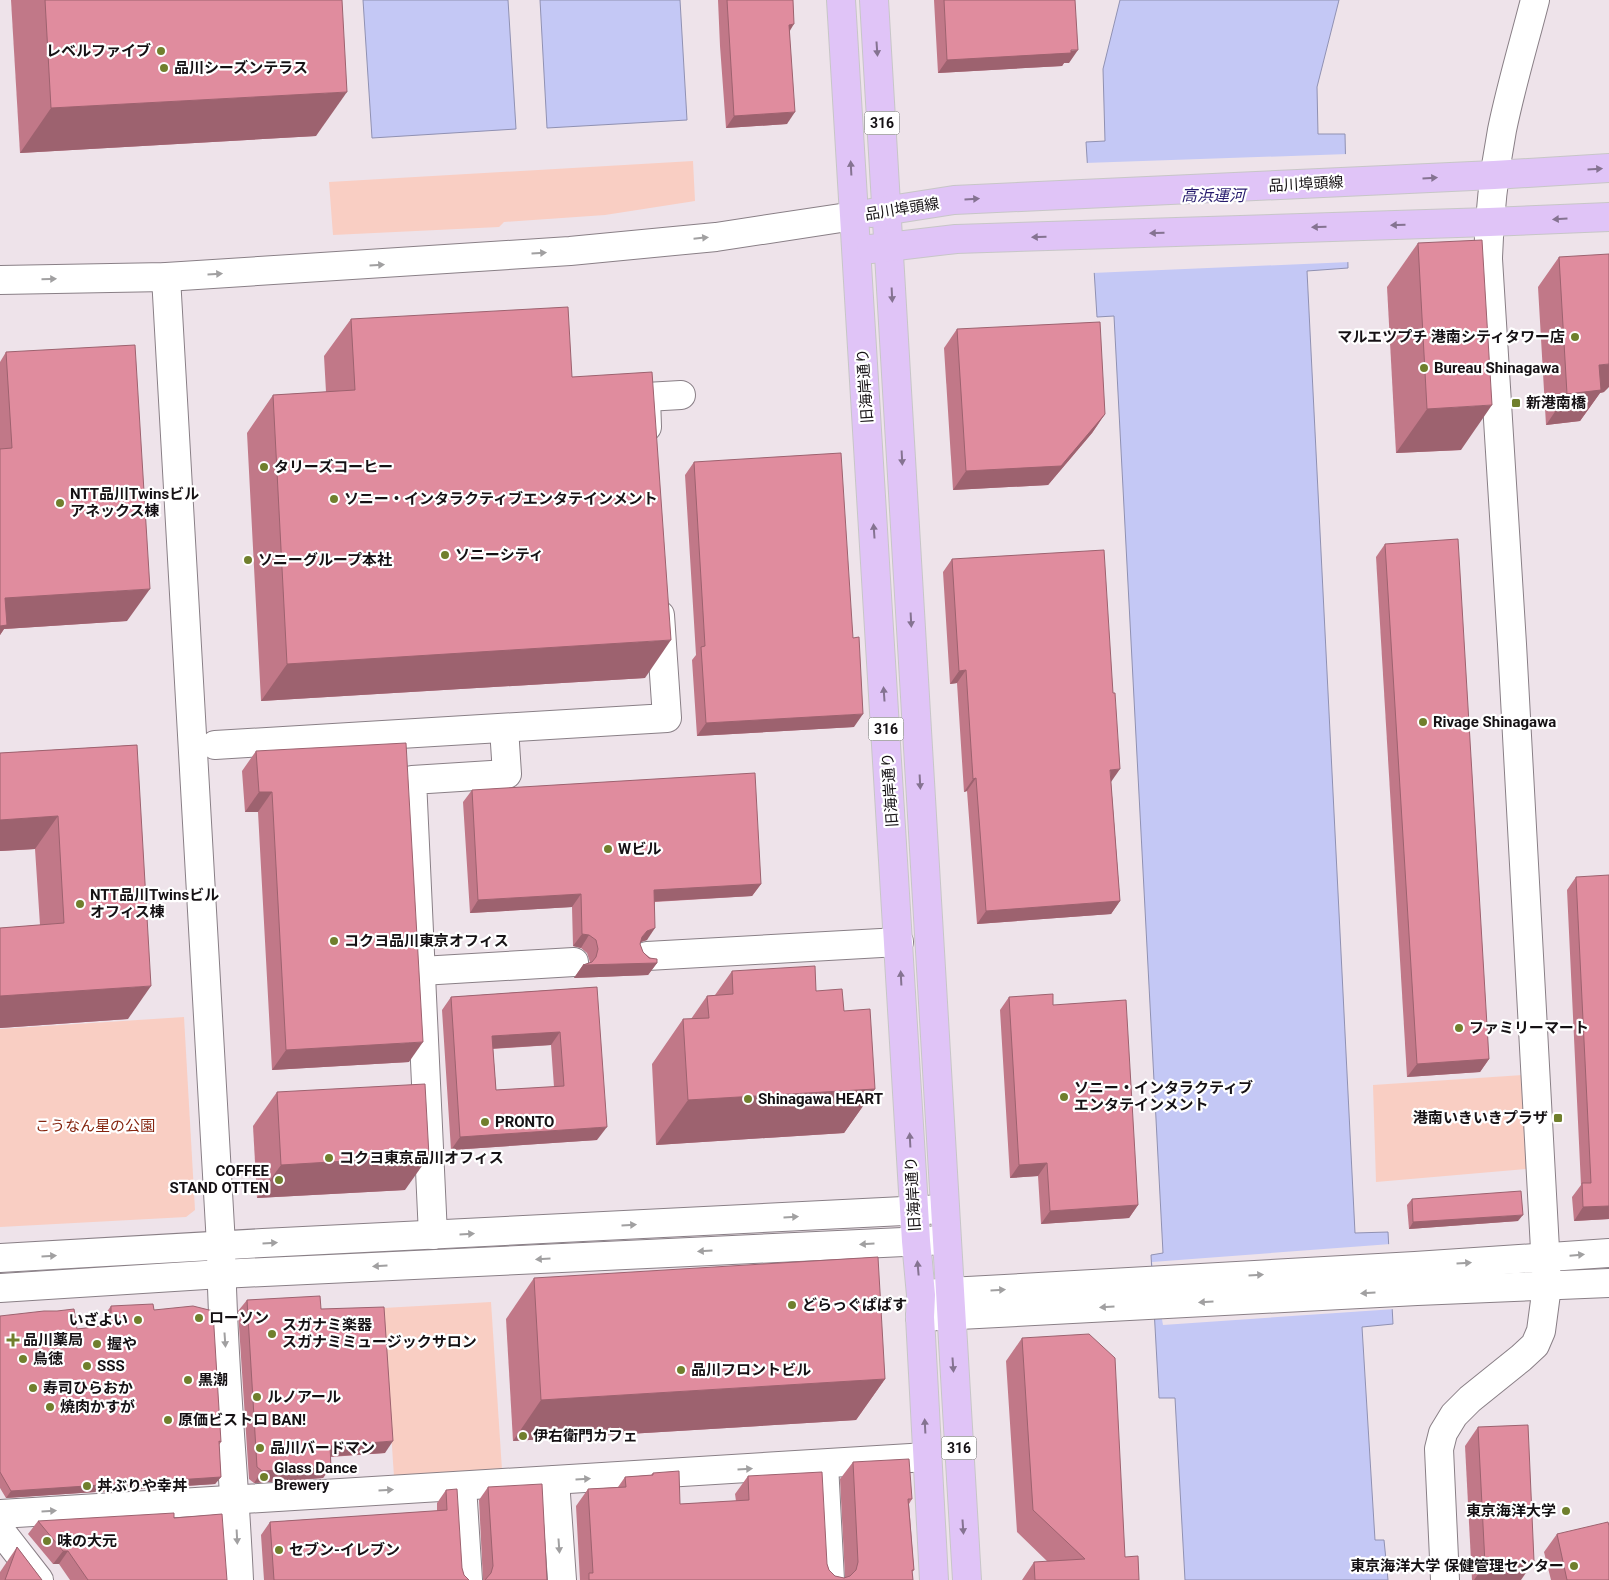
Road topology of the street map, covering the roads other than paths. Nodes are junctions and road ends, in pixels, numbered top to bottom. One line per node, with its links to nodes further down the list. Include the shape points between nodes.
1 (841, 0): 7 (main road, 旧海岸通り / 316, one-way to 1)
2 (874, 0): 6 (main road, 旧海岸通り / 316, one-way to 6)
3 (1535, 0): 5 (street, via 1502,128)
4 (1609, 168): 5 (main road, 品川埠頭線, one-way to 4)
5 (1494, 175): 6 (main road, 品川埠頭線, one-way to 5, via 954,200); 9 (street)
6 (887, 210): 7 (main road, 品川埠頭線); 10 (main road, 旧海岸通り / 316)
7 (854, 216): 11 (main road, 旧海岸通り / 316); 12 (street, one-way to 7, via 570,251 716,237)
8 (1609, 217): 9 (main road, one-way to 9)
9 (1489, 222): 10 (main road, one-way to 10, via 956,240); 31 (street, via 1488,259)
10 (890, 247): 11 (main road); 23 (main road, 旧海岸通り / 316, one-way to 23)
11 (856, 251): 19 (main road, 旧海岸通り / 316, one-way to 11)
12 (166, 277): 13 (street, one-way to 12); 28 (street)
13 (0, 280)
14 (681, 396): 15 (street, via 646,397)
15 (648, 448)
16 (658, 592): 17 (street, via 667,718)
17 (504, 728): 18 (street); 22 (street, via 507,774 412,780)
18 (215, 745)
19 (899, 942): 20 (street); 24 (main road, 旧海岸通り / 316, one-way to 19)
20 (647, 956)
21 (574, 962): 22 (street)
22 (421, 971): 25 (street)
23 (944, 1209): 24 (street); 26 (main road, 旧海岸通り / 316)
24 (914, 1210): 25 (street, one-way to 24); 27 (main road, 旧海岸通り / 316)
25 (433, 1235): 28 (street, one-way to 25)
26 (946, 1240): 27 (street); 37 (main road, 旧海岸通り / 316)
27 (916, 1242): 32 (street, one-way to 32); 38 (main road, 旧海岸通り / 316, one-way to 27)
28 (221, 1245): 30 (street, one-way to 28); 32 (street)
29 (1609, 1253): 31 (street, one-way to 29)
30 (0, 1258)
31 (1546, 1258): 33 (street, one-way to 31); 35 (street)
32 (221, 1274): 36 (street); 43 (street, one-way to 43)
33 (1416, 1278): 35 (street); 37 (street)
34 (1609, 1283): 35 (street)
35 (1547, 1286): 53 (street, via 1541,1331 1535,1345 1470,1399 1454,1415 1443,1433 1439,1450)
36 (0, 1288)
37 (950, 1304): 38 (street); 52 (main road, 旧海岸通り / 316, one-way to 52)
38 (920, 1306): 39 (main road, 旧海岸通り / 316, one-way to 38)
39 (927, 1457): 40 (street); 51 (main road, 旧海岸通り / 316)
40 (824, 1464): 41 (street, one-way to 40); 50 (street)
41 (555, 1480): 42 (street); 49 (street, one-way to 49)
42 (462, 1486): 43 (street, one-way to 42); 48 (street)
43 (236, 1499): 44 (street, one-way to 43); 47 (street, one-way to 47)
44 (0, 1514)
45 (0, 1530): 46 (street)
46 (39, 1580)
47 (240, 1580)
48 (468, 1580)
49 (562, 1580)
50 (830, 1580)
51 (934, 1580)
52 (967, 1580)
53 (1445, 1580)

